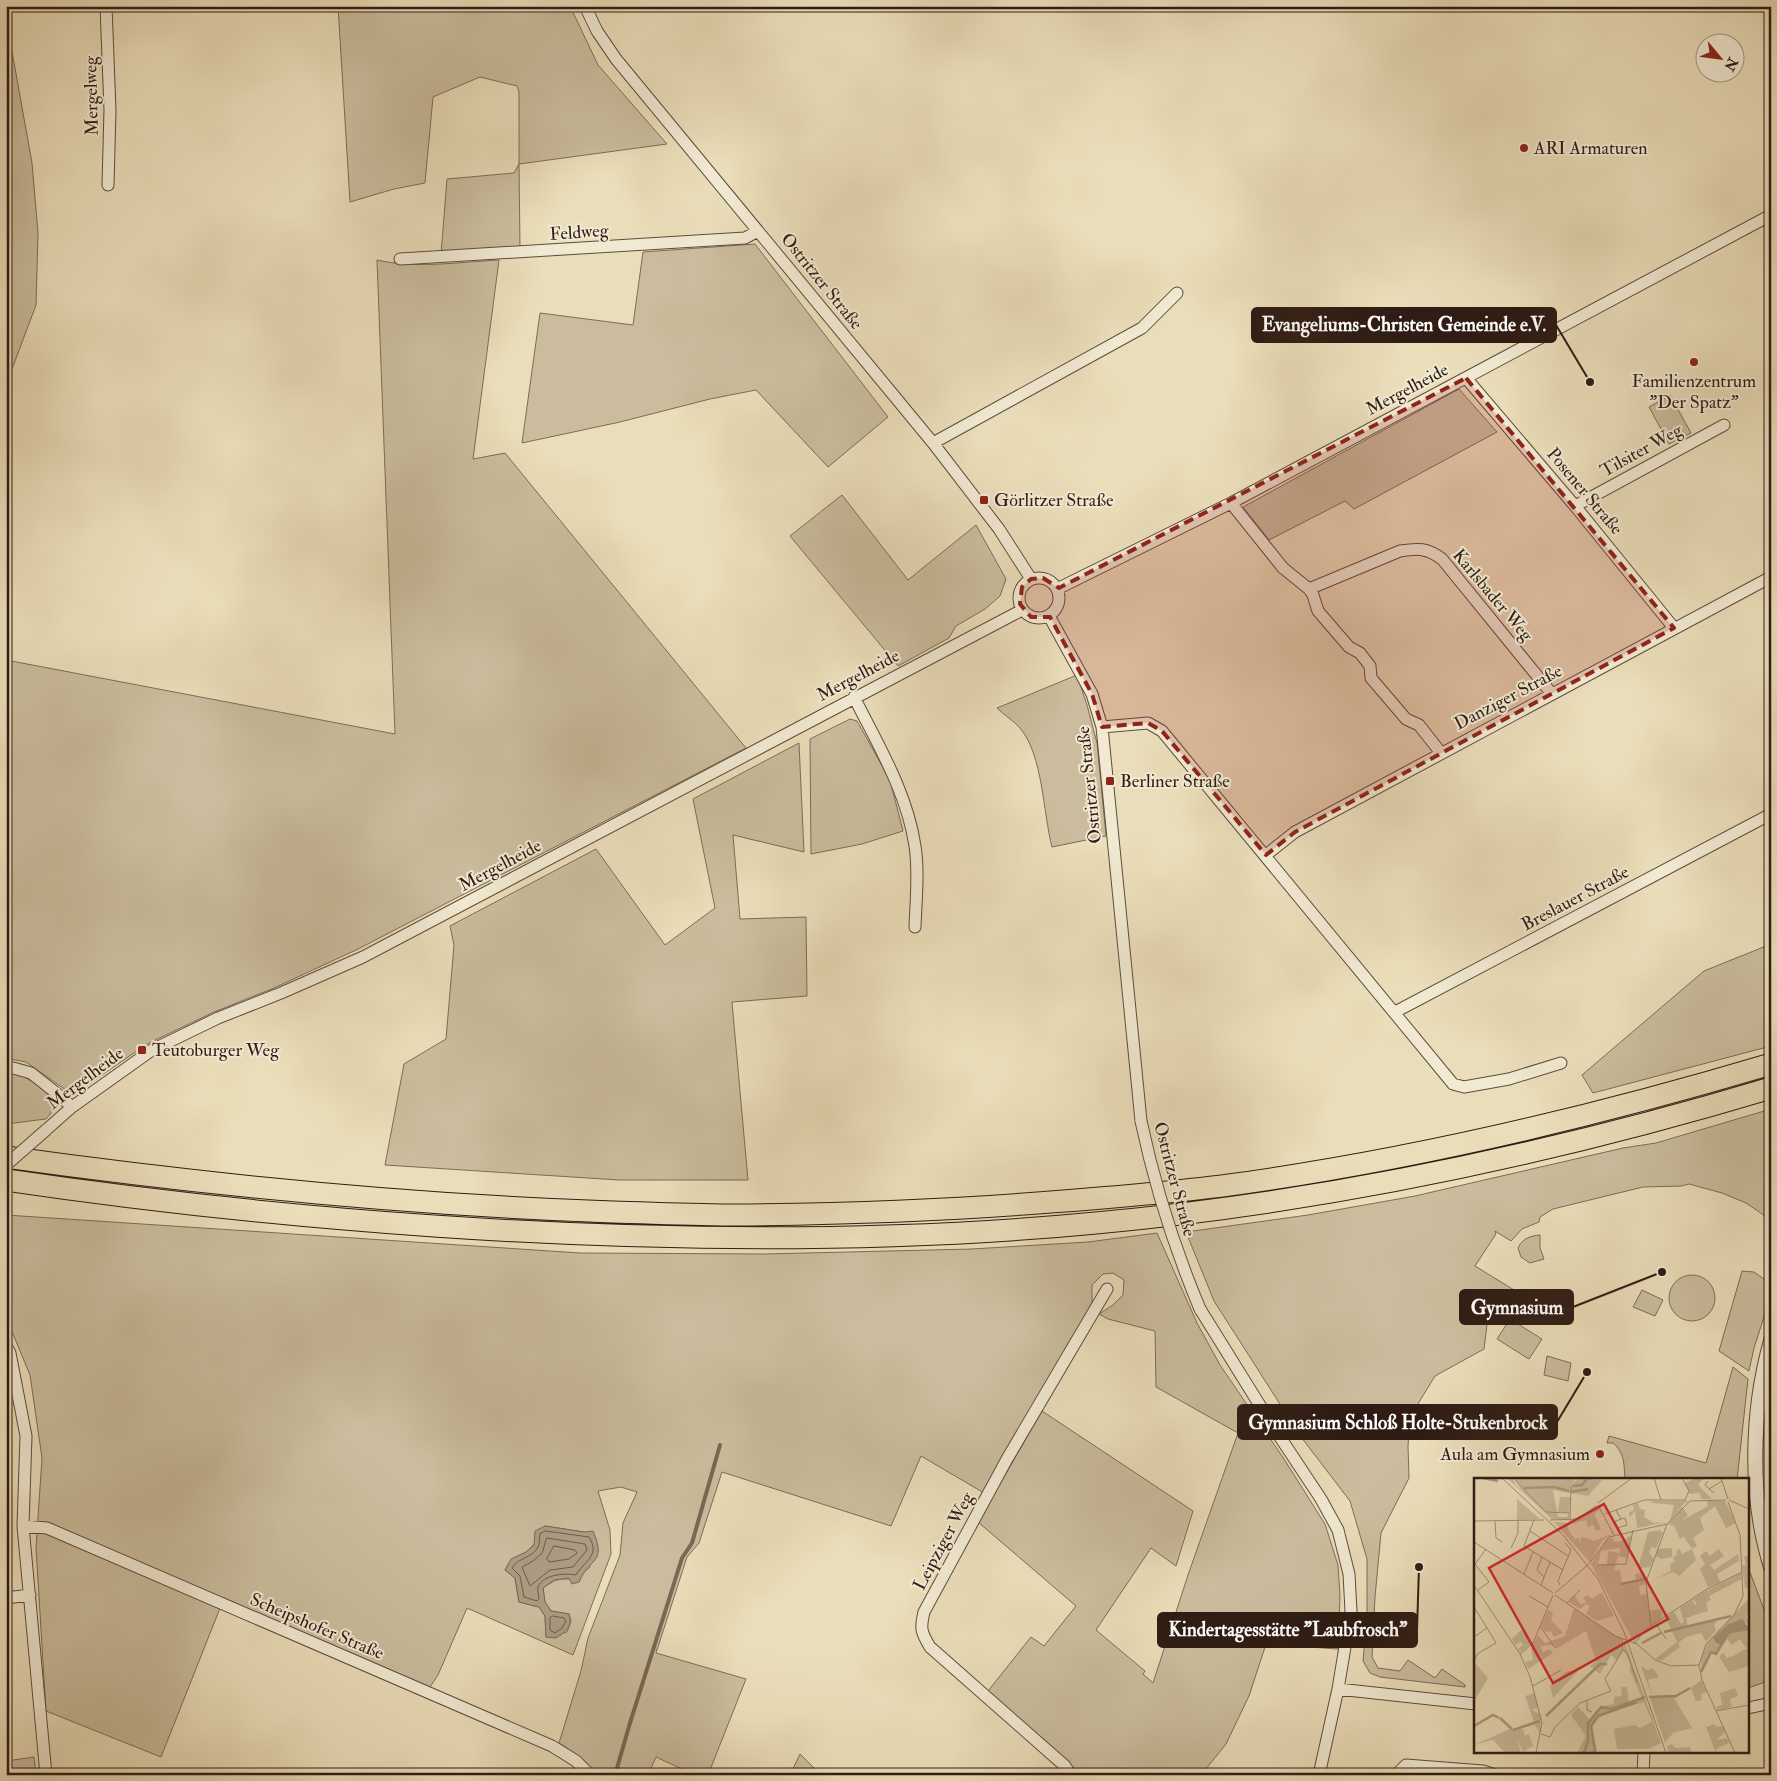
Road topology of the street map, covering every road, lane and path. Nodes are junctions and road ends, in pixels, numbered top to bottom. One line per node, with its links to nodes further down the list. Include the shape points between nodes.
1 (106, 6): 3 (street, Mergelweg, via 110,110)
2 (585, 6): 5 (street, Ostritzer Straße, via 616,59)
3 (108, 185)
4 (1771, 215): 8 (street, Mergelheide)
5 (758, 231): 6 (street, Feldweg, via 745,238); 10 (street, Ostritzer Straße)
6 (400, 260)
7 (1177, 293): 10 (street, via 1142,328)
8 (1466, 378): 11 (street, Mergelheide); 12 (street, Posener Straße)
9 (1724, 425): 12 (street, Tilsiter Weg)
10 (933, 444): 14 (street, Ostritzer Straße, via 999,529)
11 (1231, 503): 15 (street, Mergelheide); 16 (street, via 1283,568)
12 (1575, 506): 19 (street, Posener Straße)
13 (1771, 577): 19 (street, Danziger Straße)
14 (1031, 579): 15 (street, via 1049,580); 17 (street, via 1019,592)
15 (1057, 589): 18 (street, via 1057,607)
16 (1309, 589): 20 (street, Karlsbader Weg, via 1400,551 1430,551 1442,559); 23 (street, via 1318,611 1370,666 1371,678 1406,719 1419,725)
17 (1022, 610): 18 (street, via 1037,618); 21 (street, Mergelheide)
18 (1049, 616): 22 (street, Ostritzer Straße, via 1092,694)
19 (1674, 628): 20 (street, Danziger Straße)
20 (1552, 694): 23 (street, Danziger Straße)
21 (854, 697): 26 (street, via 896,778 915,845); 32 (street, Mergelheide, via 364,957 218,1018 152,1050)
22 (1102, 727): 25 (street, via 1148,723 1162,731); 43 (street, Ostritzer Straße, bridge, via 1141,1121 1151,1169 1179,1259 1200,1309 1321,1498 1338,1530 1349,1574 1351,1611)
23 (1441, 753): 25 (street, Danziger Straße, via 1295,832)
24 (1771, 814): 27 (street, Breslauer Straße)
25 (1266, 855): 27 (street)
26 (915, 927)
27 (1395, 1012): 28 (street, via 1453,1084 1464,1087 1510,1079)
28 (1561, 1063)
29 (1771, 1064): 33 (highway, via 1518,1132 1375,1161 1220,1186 928,1211 734,1215 530,1209 329,1195)
30 (6, 1066): 32 (street, via 31,1073)
31 (1771, 1088): 35 (highway, via 1526,1154 1360,1188 1229,1208 1095,1223 932,1234 734,1238 536,1233 331,1218)
32 (72, 1107): 34 (street, Mergelheide, bridge)
33 (6, 1157)
34 (6, 1165)
35 (6, 1180)
36 (1107, 1290): 50 (street, Leipziger Weg, via 1007,1459 924,1612 921,1626 930,1647 1065,1766)
37 (1771, 1341): 40 (street, via 1758,1399 1754,1456 1760,1519)
38 (6, 1346): 39 (street, via 26,1436)
39 (23, 1526): 41 (street); 49 (street, Scheipshofer Straße, via 47,1528 552,1746 576,1761)
40 (1771, 1567)
41 (30, 1595): 42 (street); 48 (street)
42 (6, 1598)
43 (1338, 1689): 45 (street); 51 (street, Ostritzer Straße)
44 (1771, 1703): 46 (street)
45 (1474, 1704)
46 (1750, 1708)
47 (1644, 1754): 54 (street)
48 (46, 1775)
49 (590, 1775)
50 (1071, 1775)
51 (1319, 1775)
52 (1396, 1775): 53 (street, via 1406,1765 1482,1771)
53 (1495, 1775)
54 (1643, 1775)

